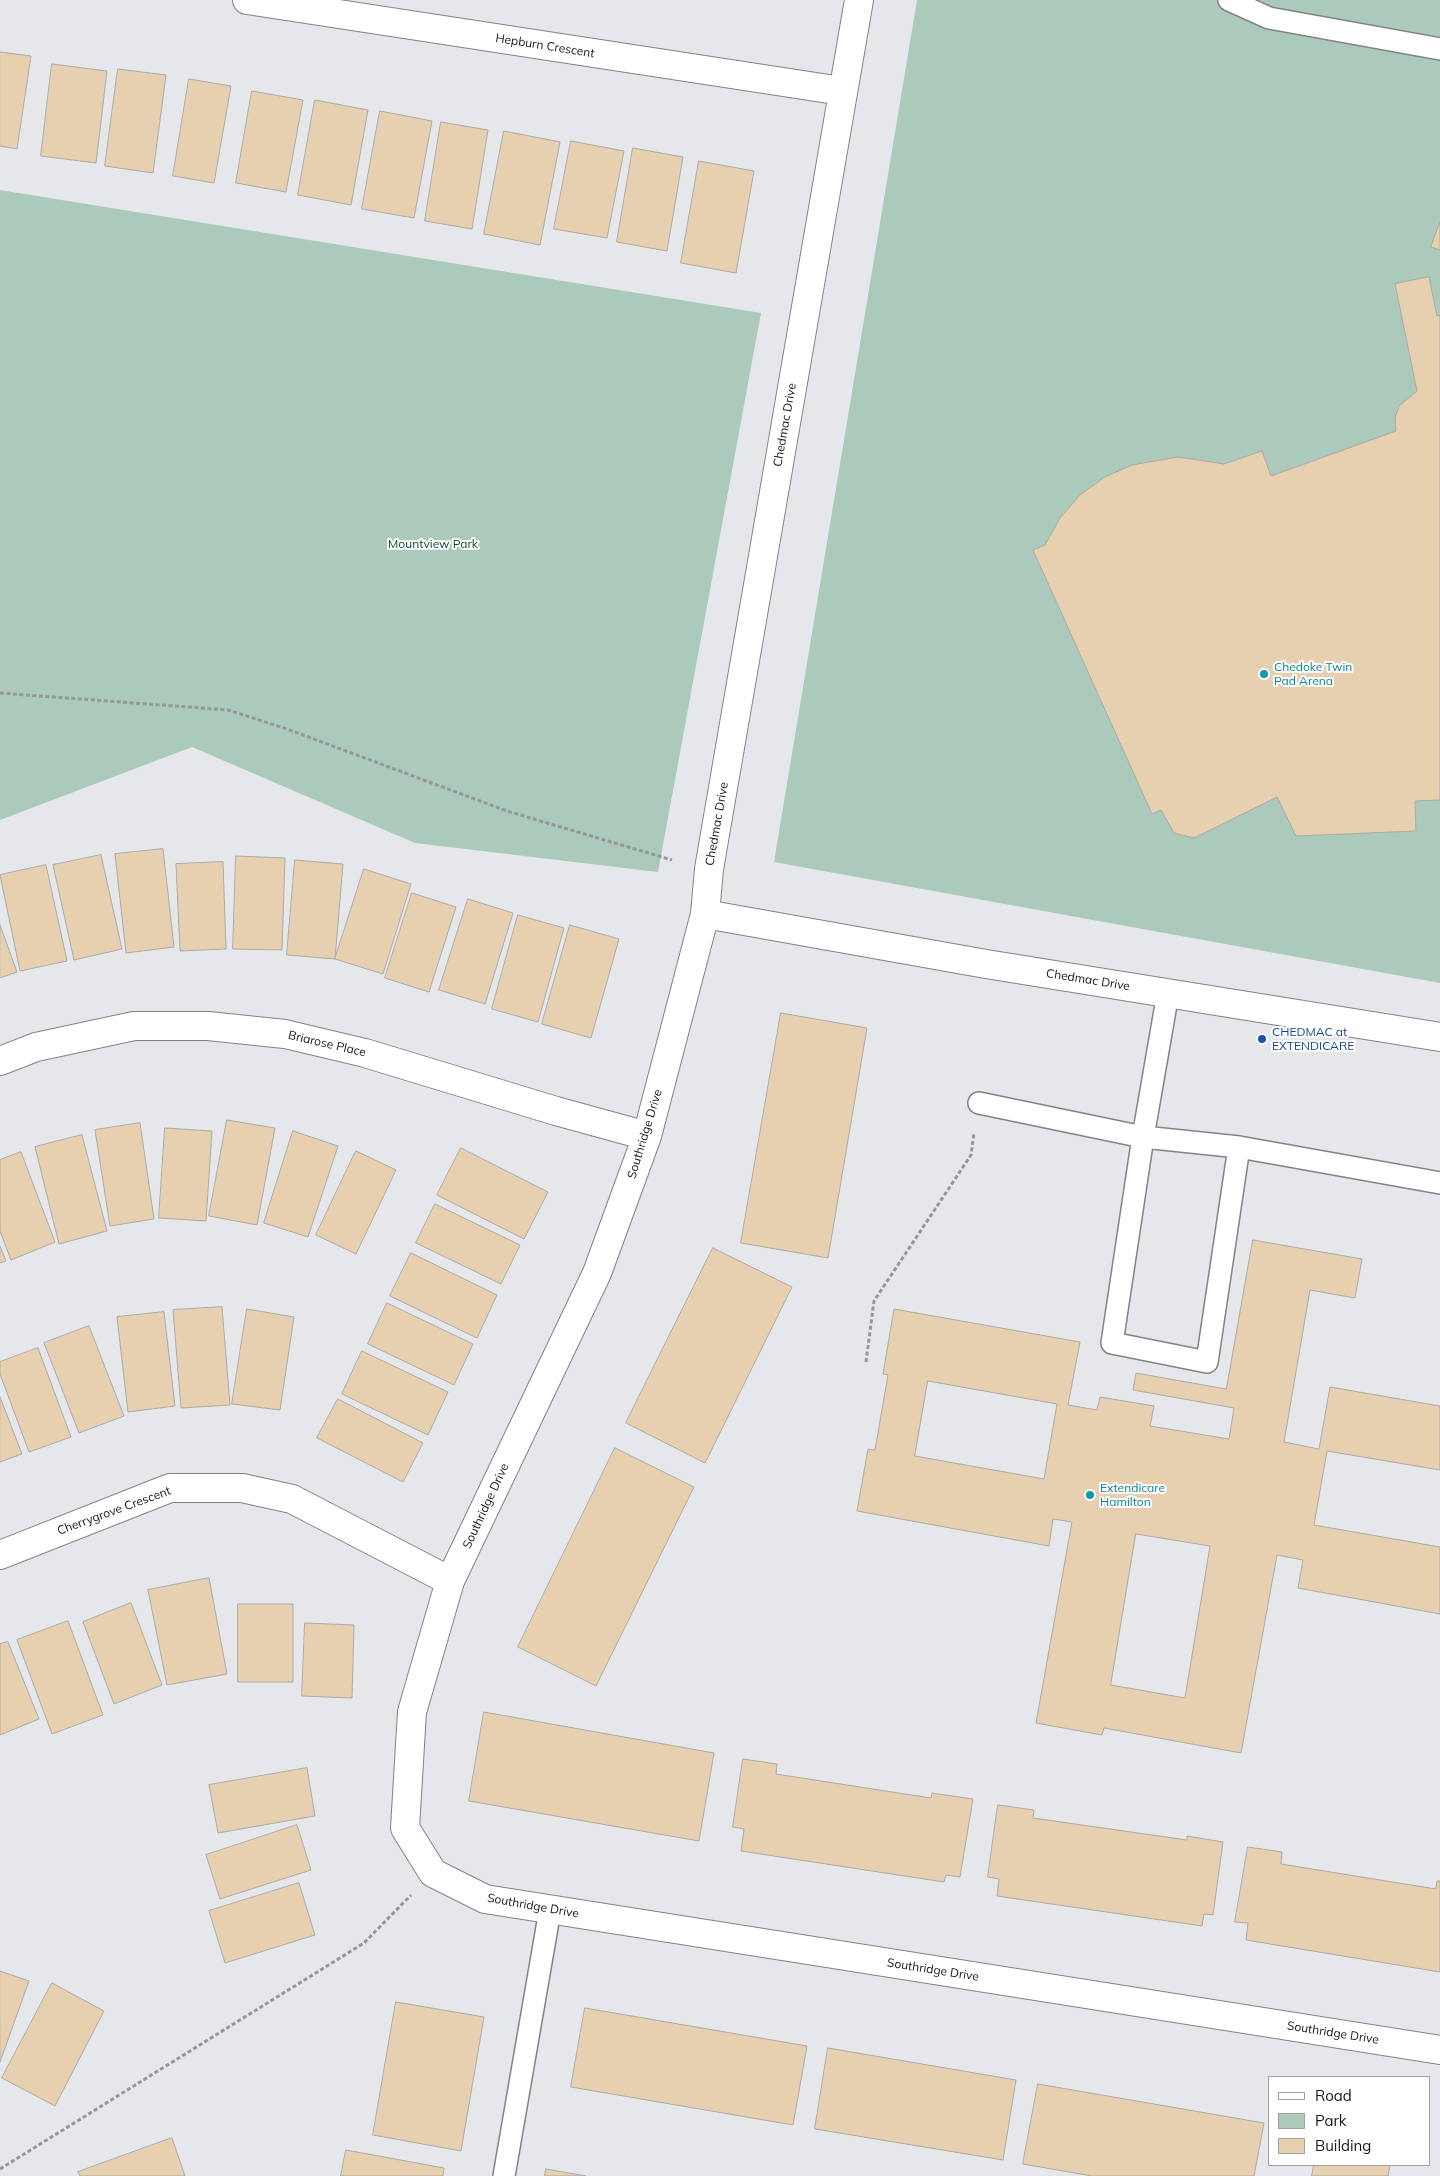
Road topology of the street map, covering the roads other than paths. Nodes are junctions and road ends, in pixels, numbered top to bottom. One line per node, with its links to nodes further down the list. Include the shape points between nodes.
1 (247, 0): 5 (street, Hepburn Crescent)
2 (858, 0): 5 (street, Chedmac Drive)
3 (1229, 0): 4 (lane, via 1269,18)
4 (1440, 49)
5 (842, 92): 6 (street, Chedmac Drive)
6 (704, 914): 7 (street, Chedmac Drive); 11 (street, Southridge Drive)
7 (1168, 993): 8 (street, Chedmac Drive); 12 (lane)
8 (1440, 1037)
9 (0, 1061): 11 (street, Briarose Place, via 36,1047 134,1026 208,1026 285,1034 365,1053)
10 (979, 1104): 12 (lane)
11 (647, 1136): 16 (street, Southridge Drive, via 597,1273)
12 (1143, 1137): 13 (lane); 13 (lane, via 1112,1343 1207,1362)
13 (1239, 1147): 14 (lane)
14 (1440, 1183)
15 (0, 1555): 16 (street, Cherrygrove Crescent, via 170,1488 242,1488 292,1499)
16 (450, 1581): 17 (street, Southridge Drive, via 412,1712 405,1828 433,1873 485,1899)
17 (550, 1910): 18 (street, Southridge Drive); 19 (lane)
18 (1440, 2050)
19 (504, 2176)

